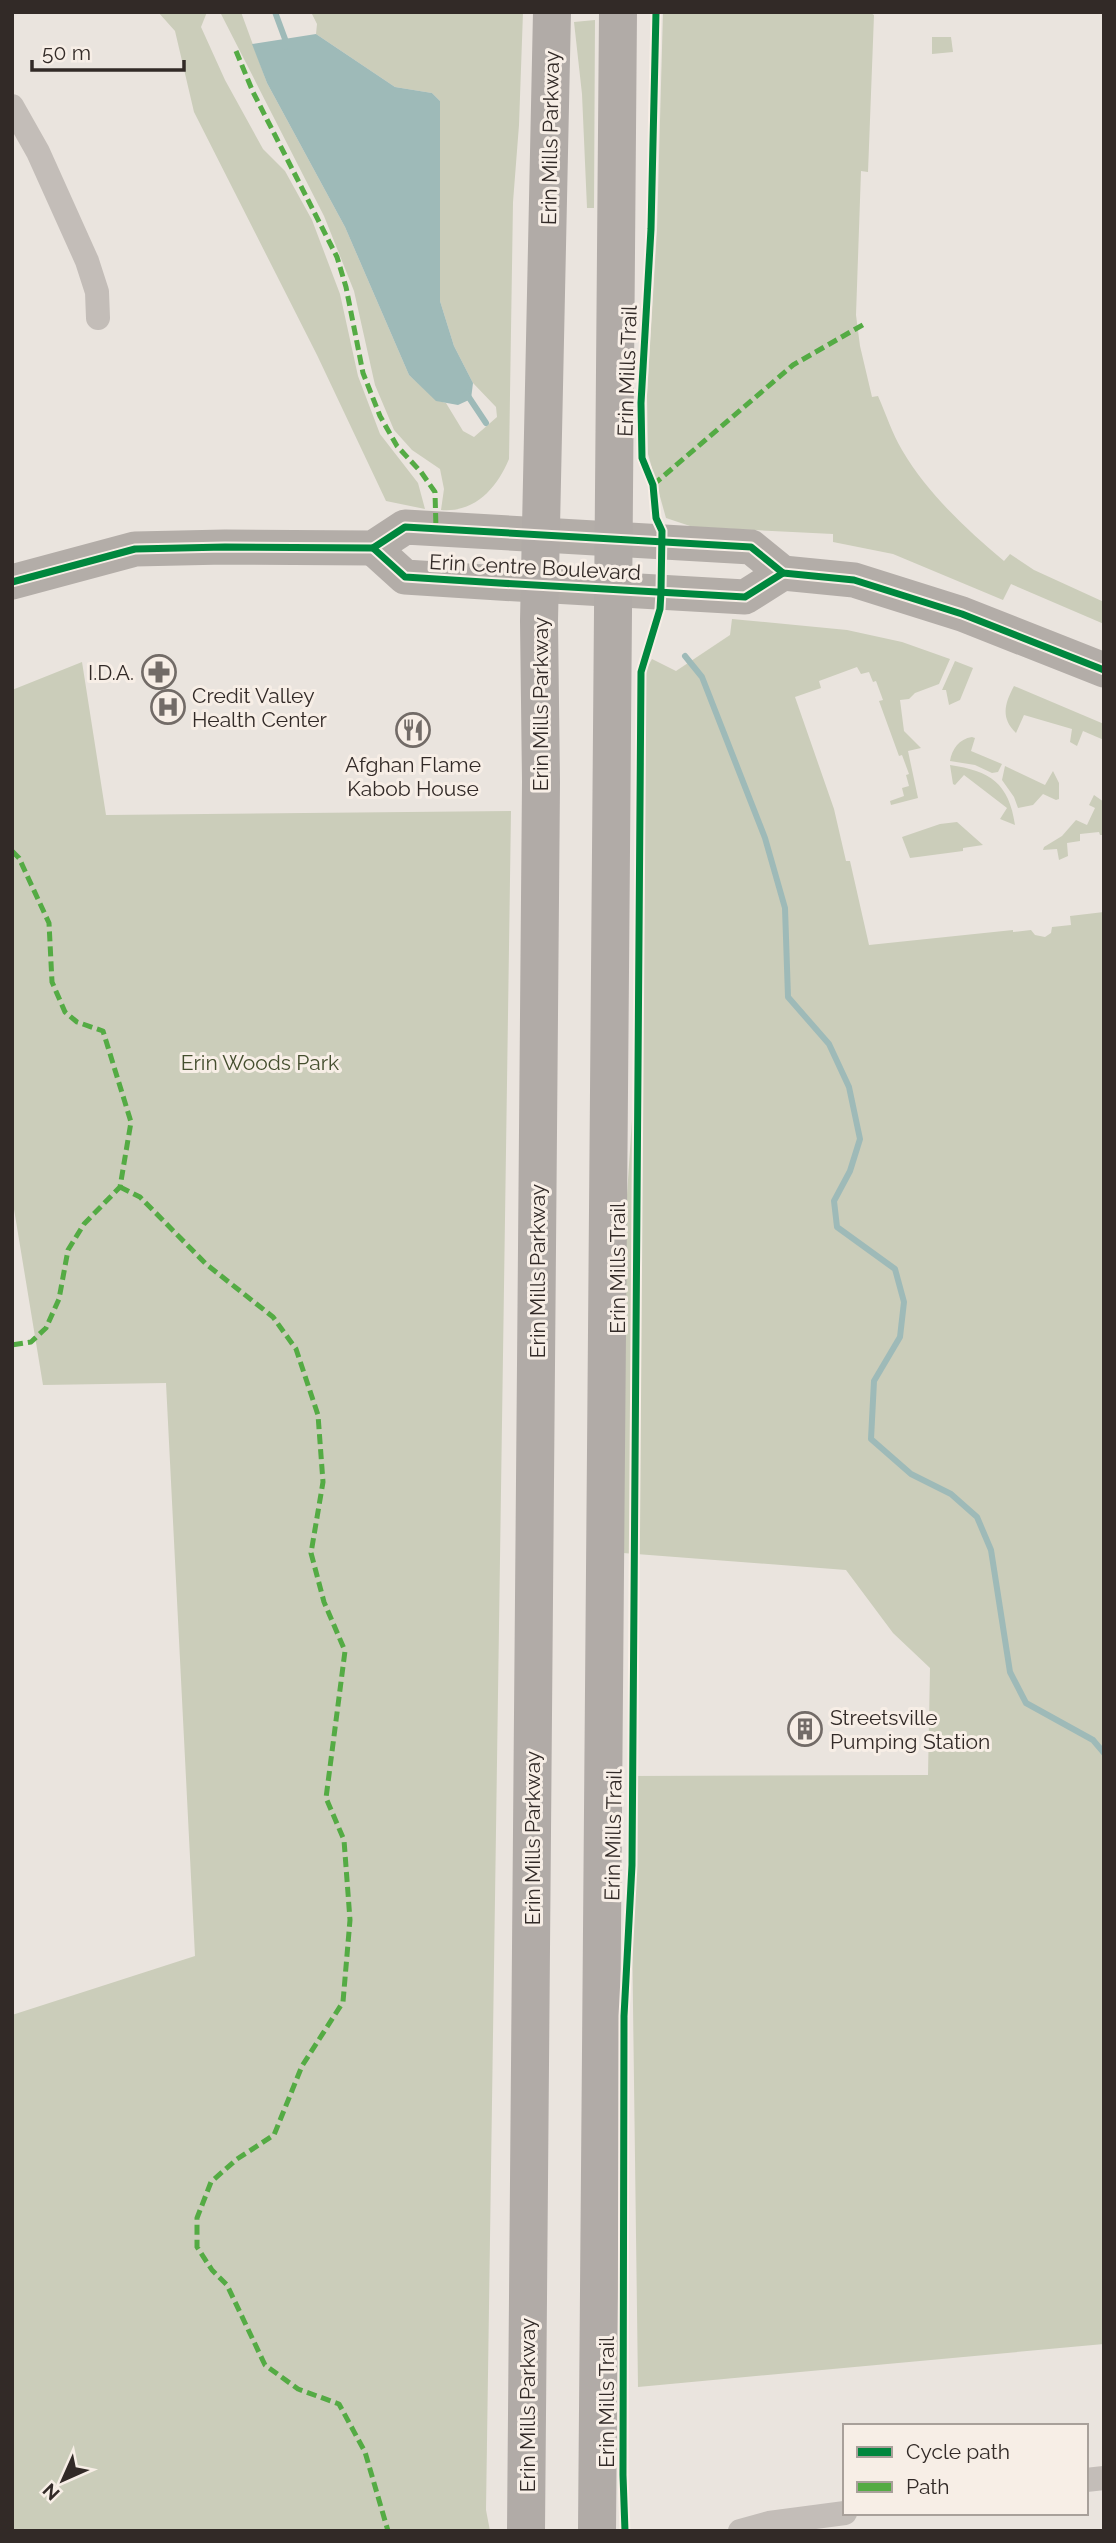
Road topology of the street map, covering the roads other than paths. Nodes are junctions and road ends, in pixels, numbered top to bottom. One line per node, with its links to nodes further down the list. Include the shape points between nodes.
1 (552, 12): 5 (main road, Erin Mills Parkway)
2 (618, 12): 6 (main road)
3 (12, 106): 4 (street, via 88,261 97,292)
4 (98, 318)
5 (542, 535): 6 (street, Erin Centre Boulevard); 7 (street, Erin Centre Boulevard, via 405,527); 10 (main road, Erin Mills Parkway)
6 (613, 539): 8 (street, Erin Centre Boulevard, via 751,547); 11 (main road)
7 (373, 548): 9 (street, via 135,550); 10 (street, Erin Centre Boulevard, via 405,577)
8 (783, 573): 11 (street, Erin Centre Boulevard, via 745,597); 12 (street, via 854,580 962,614)
9 (12, 582)
10 (540, 585): 11 (street, Erin Centre Boulevard); 14 (main road, Erin Mills Parkway)
11 (613, 589): 15 (main road)
12 (1104, 670)
13 (843, 2513): 16 (street)
14 (526, 2531)
15 (597, 2531)
16 (740, 2531)

